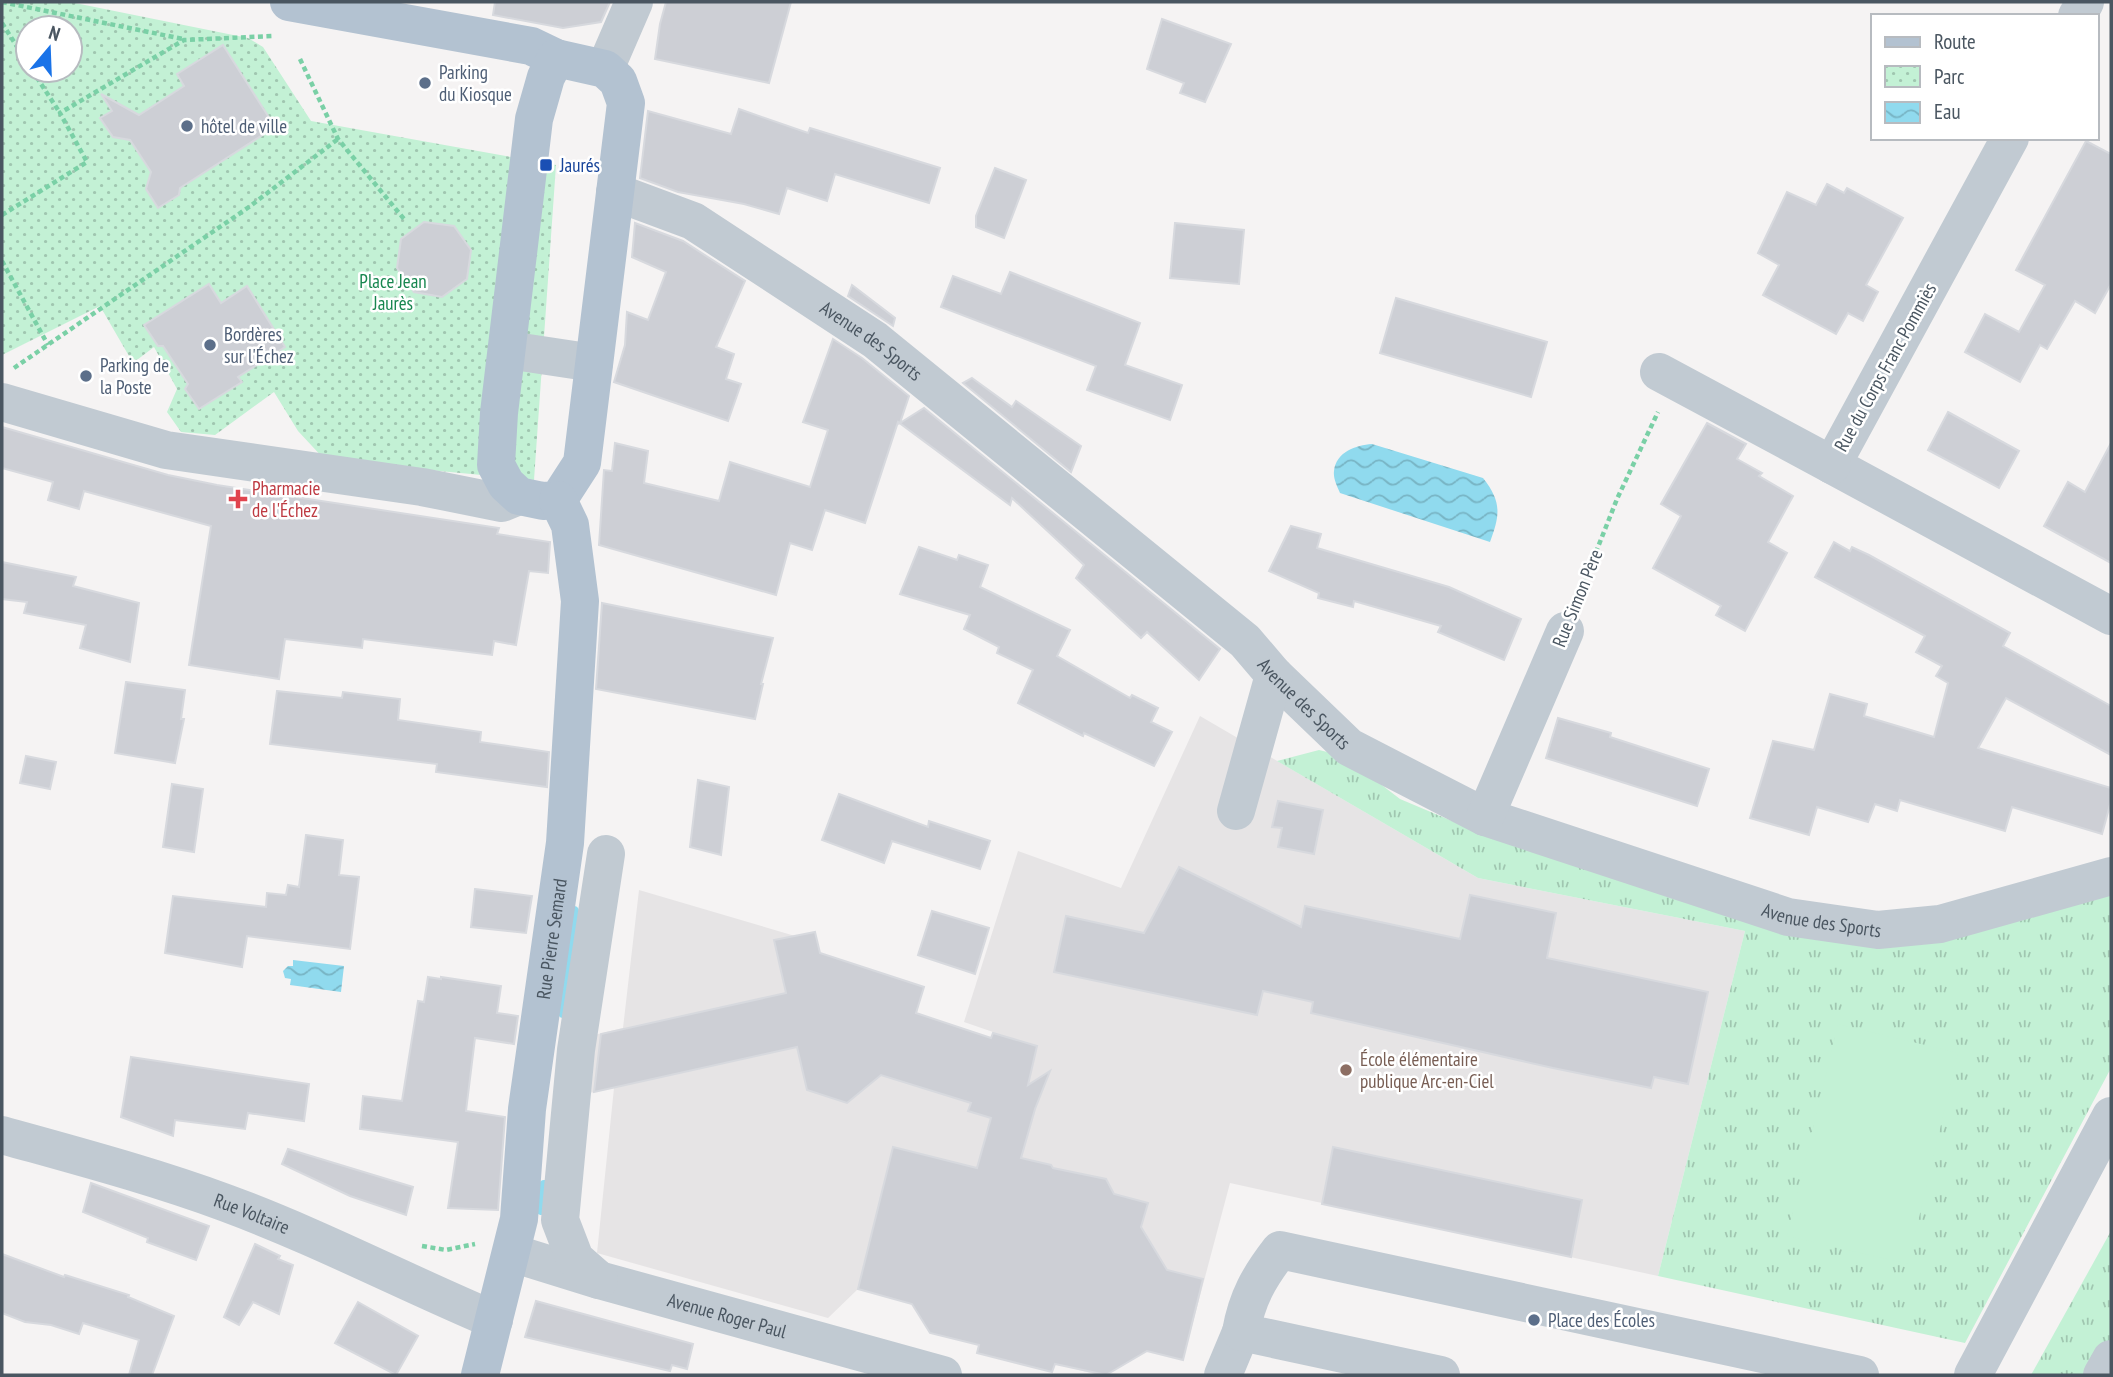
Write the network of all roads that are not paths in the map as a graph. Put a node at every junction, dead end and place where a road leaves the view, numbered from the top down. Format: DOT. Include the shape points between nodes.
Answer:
graph roads {
  1 [pos="634,2"];
  2 [pos="283,19"];
  3 [pos="556,58"];
  4 [pos="605,69"];
  5 [pos="2009,140"];
  6 [pos="615,192"];
  7 [pos="508,350"];
  8 [pos="594,363"];
  9 [pos="1666,376"];
  10 [pos="6,386"];
  11 [pos="1832,465"];
  12 [pos="519,496"];
  13 [pos="558,500"];
  14 [pos="2111,616"];
  15 [pos="1565,631"];
  16 [pos="1274,675"];
  17 [pos="1236,811"];
  18 [pos="1485,817"];
  19 [pos="606,853"];
  20 [pos="2111,876"];
  21 [pos="536,1045"];
  22 [pos="576,1050"];
  23 [pos="2111,1116"];
  24 [pos="2,1135"];
  25 [pos="560,1220"];
  26 [pos="516,1236"];
  27 [pos="599,1280"];
  28 [pos="494,1320"];
  29 [pos="1241,1332"];
  30 [pos="2111,1359"];
  31 [pos="484,1375"];
  32 [pos="943,1375"];
  33 [pos="1223,1375"];
  34 [pos="1441,1375"];
  35 [pos="1860,1375"];
  36 [pos="1973,1375"];
  37 [pos="2102,1375"];
  1 -- 4 [label="street"];
  2 -- 3 [label="main road" via="531,46"];
  3 -- 4 [label="main road"];
  3 -- 7 [label="main road" via="534,119"];
  4 -- 6 [label="main road" via="618,81 626,103"];
  5 -- 11 [label="street, Rue du Corps Franc Pommiès"];
  6 -- 8 [label="main road"];
  6 -- 16 [label="street, Avenue des Sports" via="693,221 875,340 1245,641"];
  7 -- 8 [label="street"];
  7 -- 12 [label="main road" via="496,465"];
  8 -- 13 [label="main road" via="582,463"];
  9 -- 11 [label="street"];
  10 -- 12 [label="street" via="166,450 502,503"];
  11 -- 14 [label="street, Rue du Corps Franc Pommiès"];
  12 -- 13 [label="main road"];
  13 -- 21 [label="main road, Rue Pierre Semard" via="570,525 580,601 565,842"];
  15 -- 18 [label="street, Rue Simon Père"];
  16 -- 17 [label="street"];
  16 -- 18 [label="street, Avenue des Sports" via="1349,747"];
  18 -- 20 [label="street, Avenue des Sports" via="1788,917 1878,930 1940,925"];
  19 -- 22 [label="street"];
  21 -- 22 [label="street"];
  21 -- 26 [label="main road, Rue Pierre Semard"];
  22 -- 25 [label="street"];
  23 -- 36 [label="street"];
  24 -- 28 [label="street, Rue Voltaire" via="226,1203"];
  25 -- 26 [label="street"];
  25 -- 27 [label="street" via="575,1259"];
  26 -- 27 [label="street, Avenue Roger Paul"];
  26 -- 28 [label="main road, Rue Pierre Semard"];
  27 -- 32 [label="street, Avenue Roger Paul"];
  28 -- 31 [label="main road, Rue Pierre Semard"];
  29 -- 33 [label="street"];
  29 -- 34 [label="street"];
  29 -- 35 [label="street" via="1259,1276 1280,1250"];
  30 -- 37 [label="street"];
}
